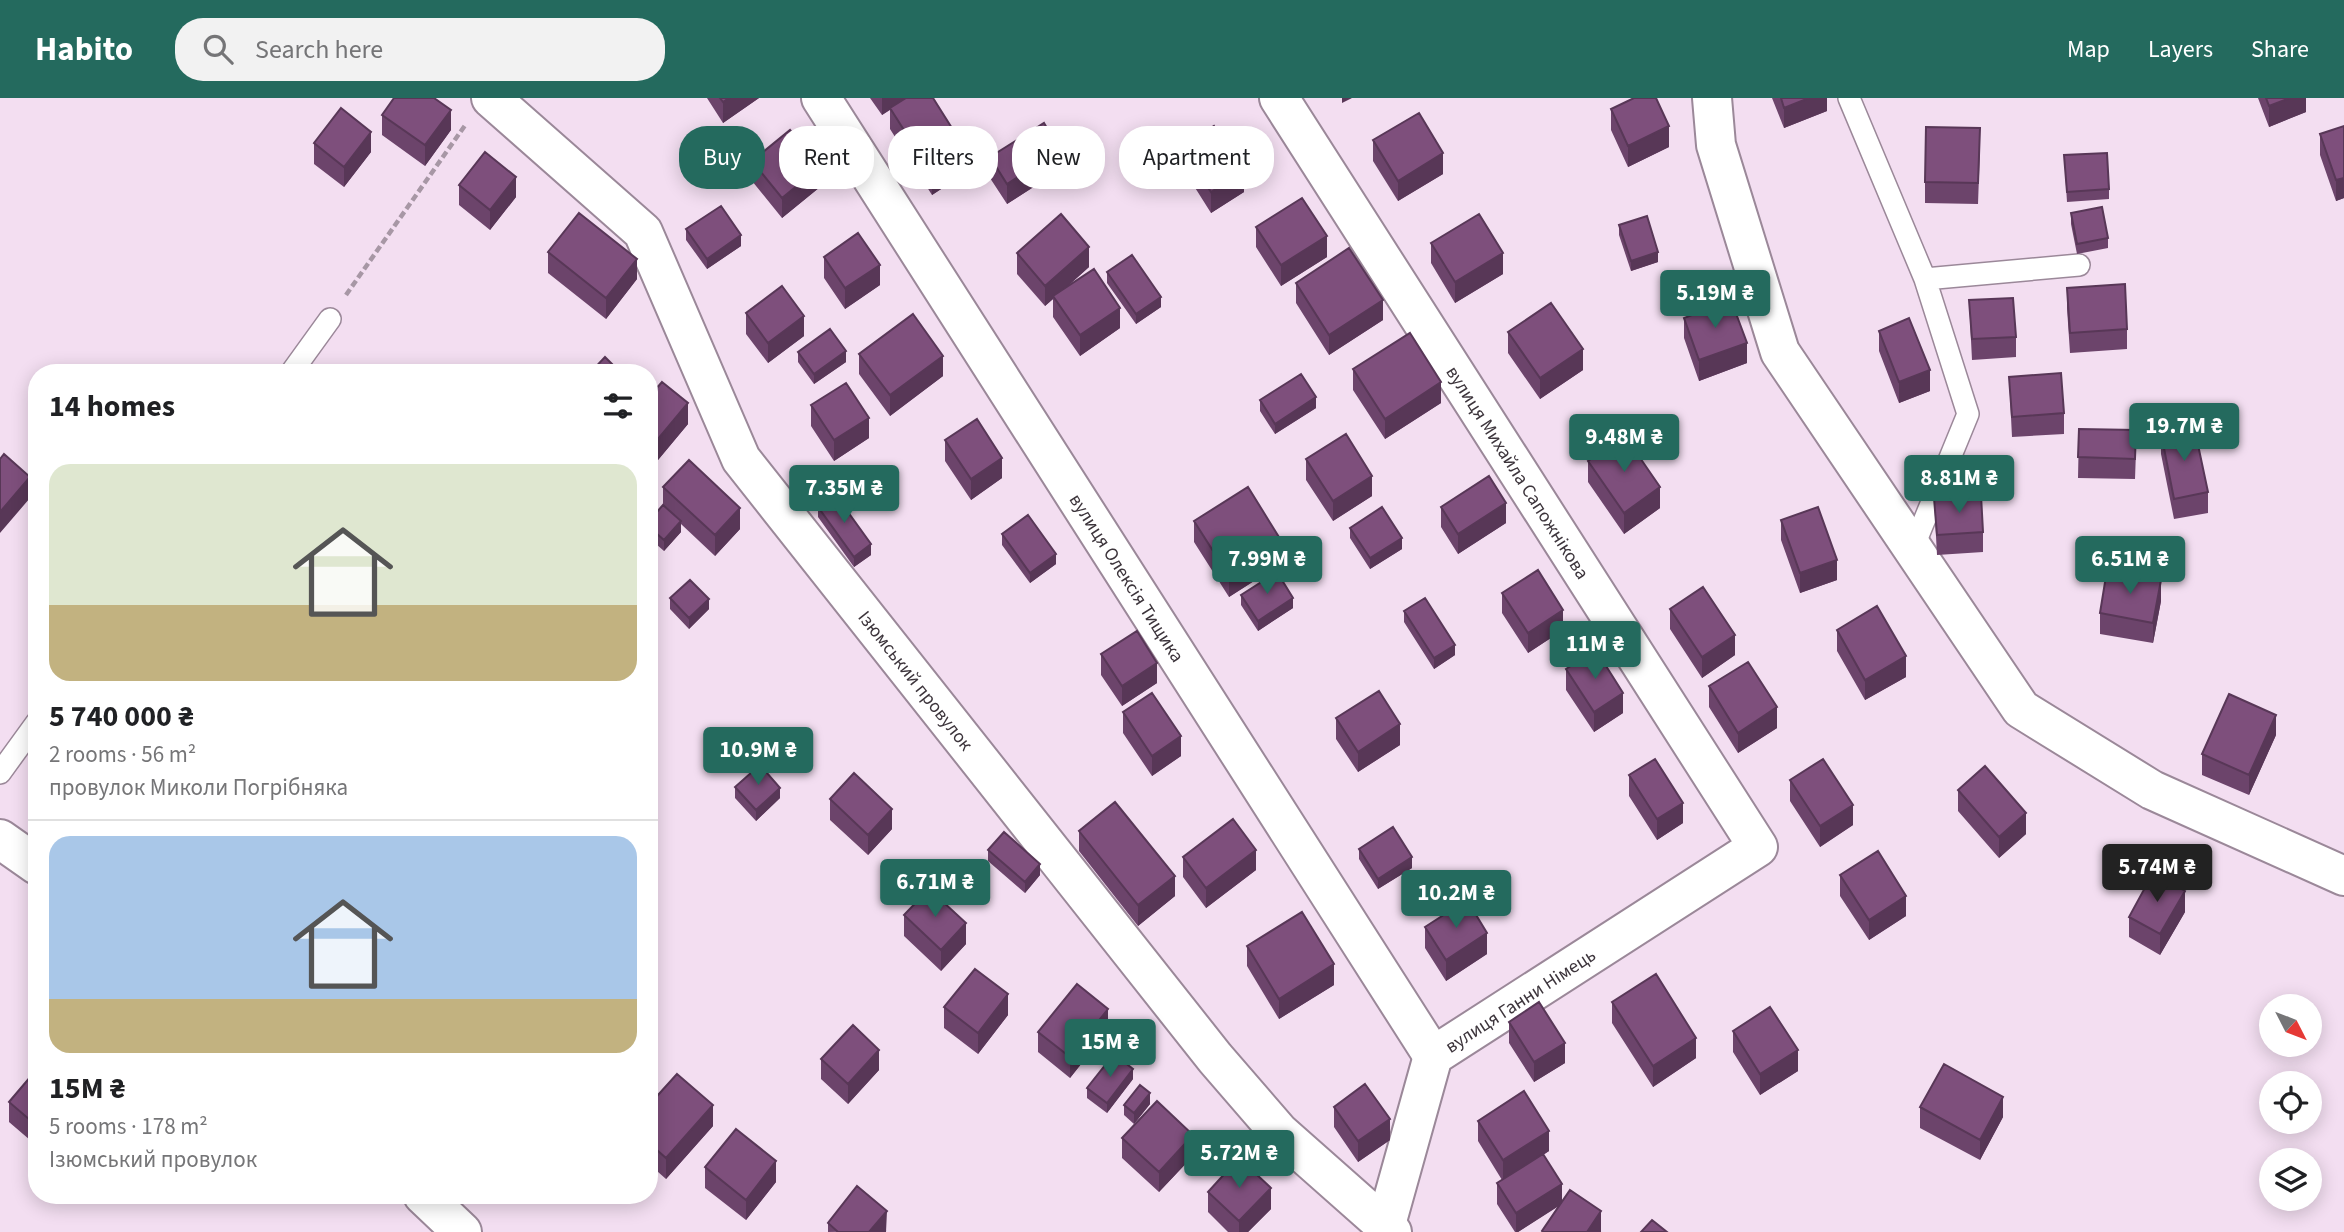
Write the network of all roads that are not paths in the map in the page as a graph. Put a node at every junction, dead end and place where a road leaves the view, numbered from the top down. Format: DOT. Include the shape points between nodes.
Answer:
graph roads {
  1 [pos="821,98"];
  2 [pos="1279,98"];
  3 [pos="1712,98"];
  4 [pos="1849,98"];
  5 [pos="489,105"];
  6 [pos="2079,265"];
  7 [pos="1925,279"];
  8 [pos="330,319"];
  9 [pos="298,364"];
  10 [pos="1913,548"];
  11 [pos="28,734"];
  12 [pos="0,773"];
  13 [pos="0,839"];
  14 [pos="1758,847"];
  15 [pos="28,859"];
  16 [pos="2344,876"];
  17 [pos="1433,1056"];
  18 [pos="432,1204"];
  19 [pos="1388,1230"];
  20 [pos="462,1232"];
  1 -- 17 [label="street, вулиця Олексія Тищика"];
  2 -- 14 [label="street, вулиця Михайла Сапожнікова"];
  3 -- 10 [label="street" via="1716,145 1780,352"];
  4 -- 7 [label="lane"];
  5 -- 19 [label="street, Ізюмський провулок" via="643,232 741,459 1215,1058 1279,1132"];
  6 -- 7 [label="lane"];
  7 -- 10 [label="lane" via="1968,414"];
  8 -- 9 [label="lane"];
  10 -- 16 [label="street" via="2021,709 2152,790"];
  11 -- 12 [label="lane"];
  13 -- 15 [label="street"];
  14 -- 17 [label="street, вулиця Ганни Німець"];
  17 -- 19 [label="street, вулиця Ганни Німець"];
  18 -- 20 [label="street"];
}
